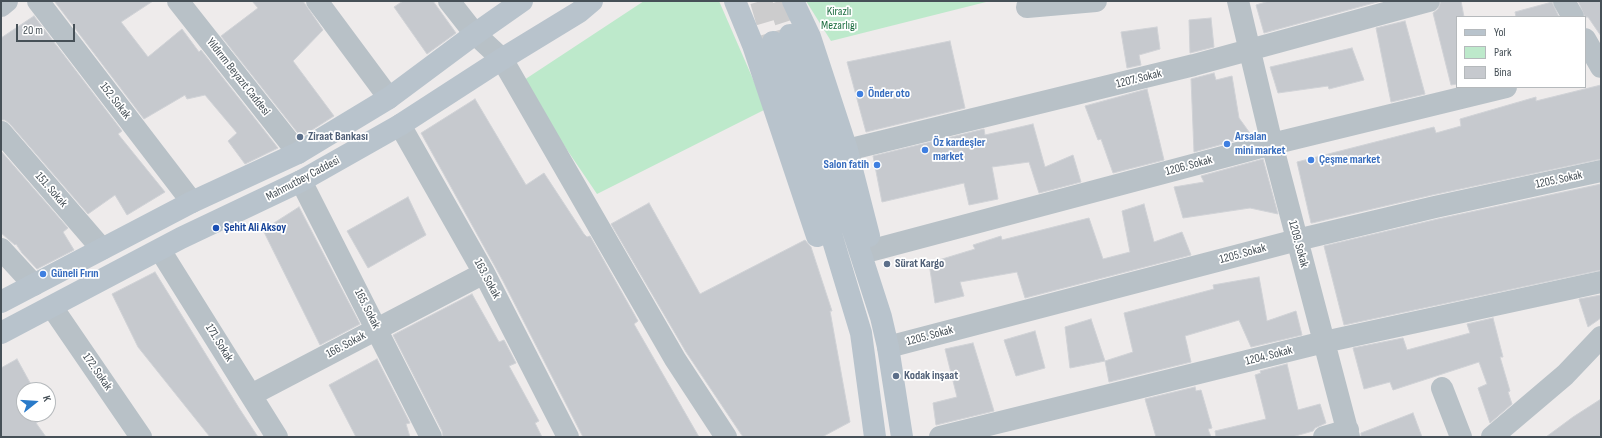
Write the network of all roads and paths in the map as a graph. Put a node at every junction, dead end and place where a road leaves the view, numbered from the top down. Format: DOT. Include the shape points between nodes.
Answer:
graph roads {
  1 [pos="8,1"];
  2 [pos="38,1"];
  3 [pos="178,1"];
  4 [pos="317,1"];
  5 [pos="450,1"];
  6 [pos="522,1"];
  7 [pos="601,1"];
  8 [pos="735,1"];
  9 [pos="793,1"];
  10 [pos="1096,1"];
  11 [pos="1238,1"];
  12 [pos="1429,1"];
  13 [pos="1564,1"];
  14 [pos="1,6"];
  15 [pos="585,7"];
  16 [pos="1027,7"];
  17 [pos="1572,16"];
  18 [pos="475,34"];
  19 [pos="1586,42"];
  20 [pos="1249,50"];
  21 [pos="502,59"];
  22 [pos="1595,66"];
  23 [pos="1502,88"];
  24 [pos="389,98"];
  25 [pos="400,125"];
  26 [pos="1,132"];
  27 [pos="1272,144"];
  28 [pos="847,150"];
  29 [pos="298,153"];
  30 [pos="1601,171"];
  31 [pos="301,182"];
  32 [pos="192,202"];
  33 [pos="1297,240"];
  34 [pos="1,249"];
  35 [pos="102,249"];
  36 [pos="160,250"];
  37 [pos="873,250"];
  38 [pos="484,273"];
  39 [pos="1601,282"];
  40 [pos="34,285"];
  41 [pos="1,302"];
  42 [pos="52,307"];
  43 [pos="881,317"];
  44 [pos="377,329"];
  45 [pos="1,333"];
  46 [pos="861,333"];
  47 [pos="1601,337"];
  48 [pos="1324,342"];
  49 [pos="888,347"];
  50 [pos="1442,388"];
  51 [pos="251,395"];
  52 [pos="1348,434"];
  53 [pos="142,437"];
  54 [pos="278,437"];
  55 [pos="431,437"];
  56 [pos="568,437"];
  57 [pos="726,437"];
  58 [pos="875,437"];
  59 [pos="902,437"];
  60 [pos="940,437"];
  61 [pos="1324,437"];
  62 [pos="1461,437"];
  63 [pos="1492,437"];
  1 -- 14 [label="street"];
  2 -- 32 [label="street, 152. Sokak"];
  3 -- 29 [label="street, Yıldırım Beyazıt Caddesi"];
  4 -- 24 [label="street"];
  5 -- 18 [label="street"];
  6 -- 18 [label="main road, Mahmutbey Caddesi"];
  7 -- 15 [label="main road, Mahmutbey Caddesi"];
  8 -- 46 [label="main road" via="753,45 831,280"];
  9 -- 28 [label="main road" via="810,37"];
  10 -- 16 [label="street"];
  11 -- 20 [label="street, 1209. Sokak"];
  12 -- 20 [label="street, 1207. Sokak"];
  13 -- 17 [label="street"];
  15 -- 21 [label="main road, Mahmutbey Caddesi"];
  18 -- 21 [label="street"];
  18 -- 24 [label="main road, Mahmutbey Caddesi"];
  19 -- 22 [label="street"];
  20 -- 27 [label="street, 1209. Sokak"];
  20 -- 28 [label="street, 1207. Sokak"];
  21 -- 25 [label="main road, Mahmutbey Caddesi"];
  21 -- 57 [label="street" via="675,358"];
  23 -- 27 [label="street, 1206. Sokak"];
  24 -- 29 [label="main road, Mahmutbey Caddesi"];
  25 -- 31 [label="main road, Mahmutbey Caddesi"];
  25 -- 38 [label="street, 163. Sokak"];
  26 -- 35 [label="street, 151. Sokak"];
  27 -- 33 [label="street, 1209. Sokak"];
  27 -- 37 [label="street, 1206. Sokak"];
  28 -- 37 [label="main road"];
  29 -- 32 [label="main road, Mahmutbey Caddesi"];
  30 -- 33 [label="street, 1205. Sokak"];
  31 -- 36 [label="main road, Mahmutbey Caddesi"];
  31 -- 44 [label="street, 165. Sokak"];
  32 -- 35 [label="main road, Mahmutbey Caddesi"];
  33 -- 48 [label="street, 1209. Sokak"];
  33 -- 49 [label="street, 1205. Sokak"];
  34 -- 40 [label="street"];
  35 -- 40 [label="main road, Mahmutbey Caddesi"];
  36 -- 42 [label="main road, Mahmutbey Caddesi"];
  36 -- 51 [label="street, 171. Sokak"];
  37 -- 43 [label="main road"];
  38 -- 44 [label="street, 166. Sokak"];
  38 -- 56 [label="street, 163. Sokak"];
  39 -- 48 [label="street, 1204. Sokak"];
  40 -- 41 [label="main road, Mahmutbey Caddesi"];
  42 -- 45 [label="main road, Mahmutbey Caddesi"];
  42 -- 53 [label="street, 172. Sokak"];
  43 -- 46 [label="main road" via="782,38"];
  43 -- 49 [label="main road"];
  44 -- 51 [label="street, 166. Sokak"];
  44 -- 55 [label="street, 165. Sokak"];
  46 -- 58 [label="main road"];
  47 -- 63 [label="street" via="1565,375"];
  48 -- 52 [label="street, 1209. Sokak"];
  48 -- 60 [label="street, 1204. Sokak"];
  49 -- 59 [label="main road"];
  50 -- 62 [label="street"];
  51 -- 54 [label="street, 171. Sokak"];
  52 -- 61 [label="street"];
}
